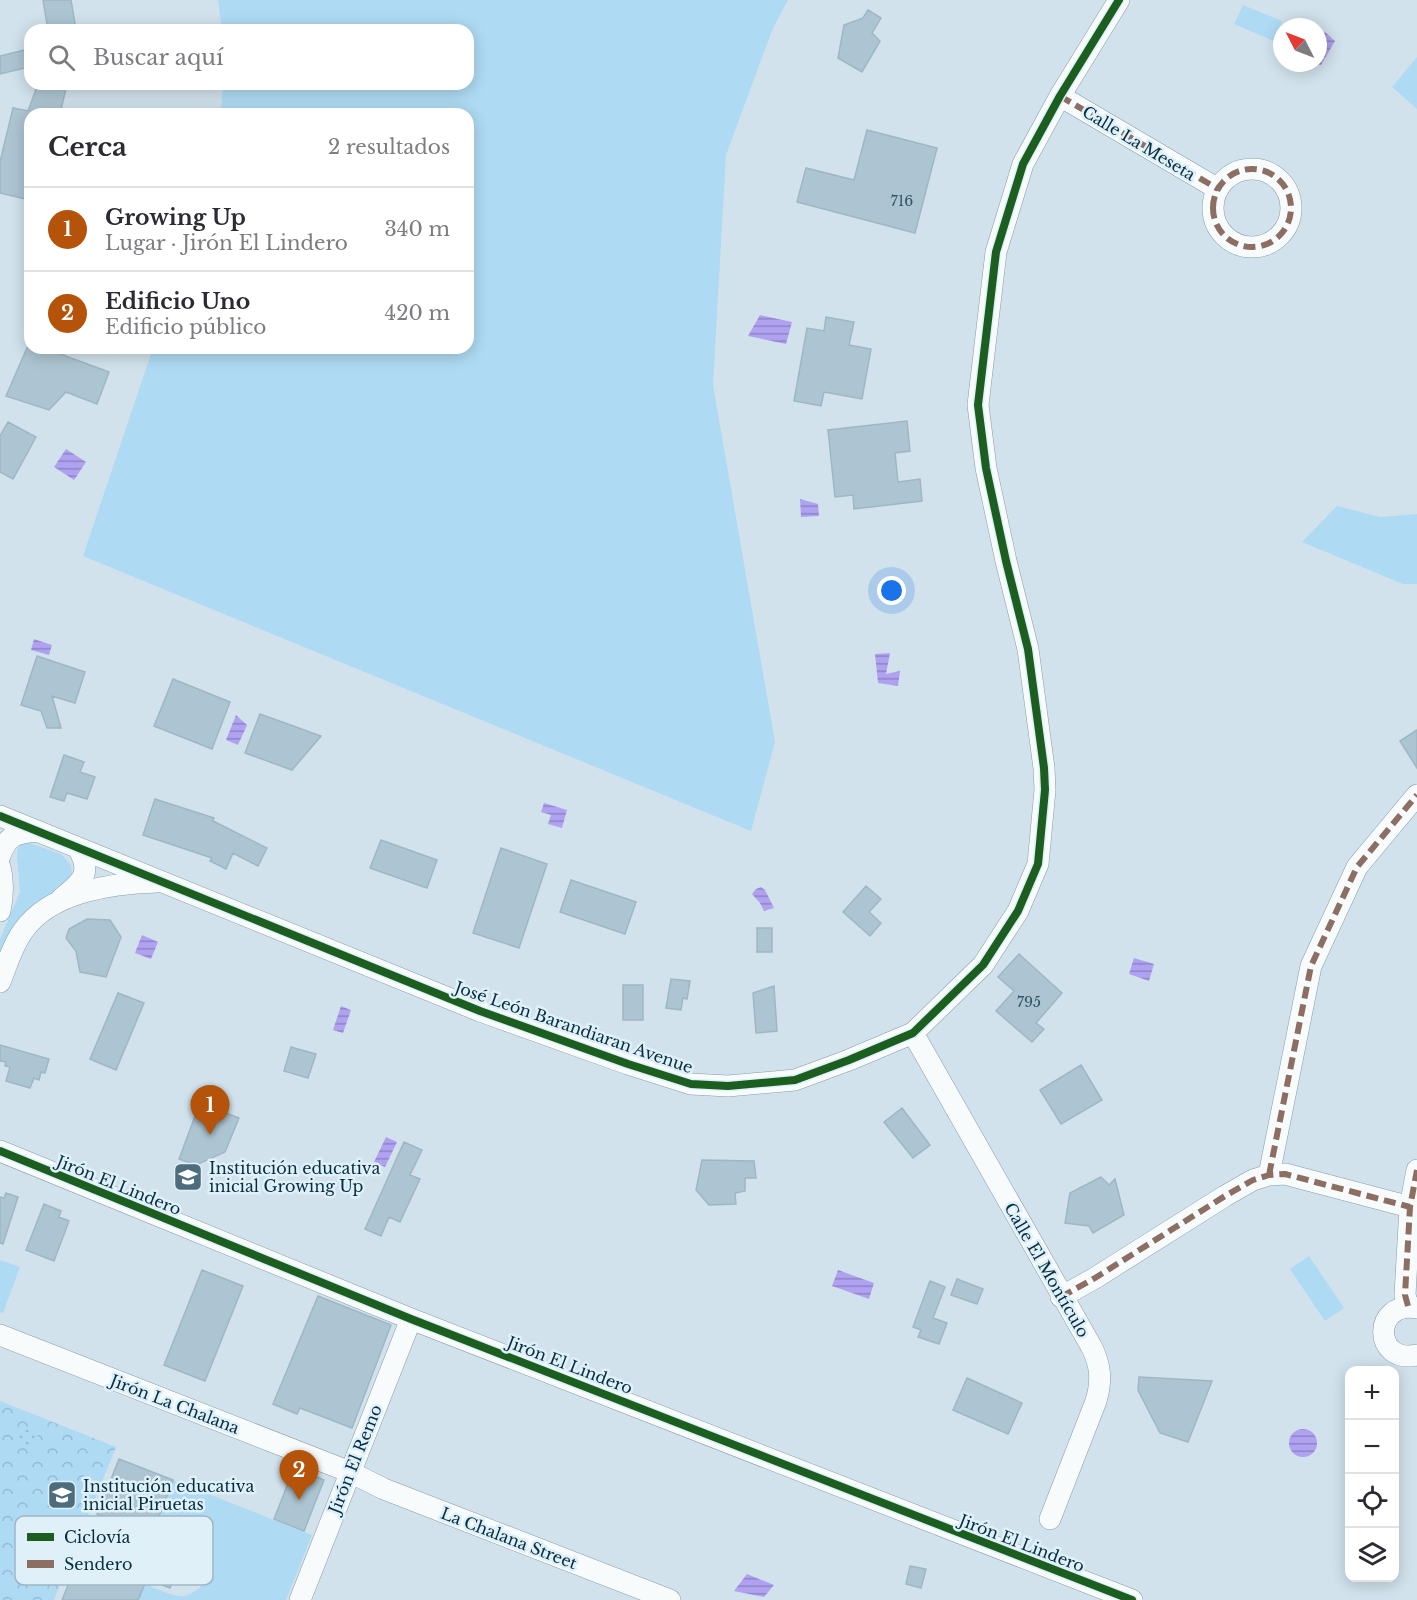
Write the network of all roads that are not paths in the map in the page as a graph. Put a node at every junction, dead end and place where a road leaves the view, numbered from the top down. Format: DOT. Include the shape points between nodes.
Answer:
graph roads {
  1 [pos="1119,0"];
  2 [pos="1060,96"];
  3 [pos="1218,189"];
  4 [pos="1417,795"];
  5 [pos="0,816"];
  6 [pos="37,831"];
  7 [pos="78,848"];
  8 [pos="0,856"];
  9 [pos="0,867"];
  10 [pos="164,882"];
  11 [pos="60,901"];
  12 [pos="0,911"];
  13 [pos="1,977"];
  14 [pos="913,1033"];
  15 [pos="0,1151"];
  16 [pos="1417,1170"];
  17 [pos="1269,1175"];
  18 [pos="1410,1207"];
  19 [pos="1061,1297"];
  20 [pos="1412,1307"];
  21 [pos="411,1318"];
  22 [pos="0,1335"];
  23 [pos="1417,1356"];
  24 [pos="350,1472"];
  25 [pos="1050,1519"];
  26 [pos="300,1600"];
  27 [pos="670,1600"];
  28 [pos="1132,1600"];
  1 -- 2 [label="street, José León Barandiaran Avenue"];
  2 -- 3 [label="street, Calle La Meseta"];
  2 -- 14 [label="street, José León Barandiaran Avenue" via="1023,164 996,252 978,405 986,468 1028,649 1042,756 1045,790 1038,864 1018,911 983,965"];
  4 -- 17 [label="street" via="1357,867 1311,966"];
  5 -- 6 [label="street, José León Barandiaran Avenue"];
  6 -- 7 [label="street, José León Barandiaran Avenue"];
  6 -- 8 [label="street" via="15,835 7,841"];
  7 -- 10 [label="street, José León Barandiaran Avenue"];
  7 -- 11 [label="street" via="86,867 84,876"];
  9 -- 12 [label="street"];
  10 -- 11 [label="street" via="110,886"];
  10 -- 14 [label="street, José León Barandiaran Avenue" via="480,1011 691,1084 728,1086 795,1080"];
  11 -- 13 [label="street" via="24,929"];
  14 -- 19 [label="street, Calle El Montículo"];
  15 -- 21 [label="street, Jirón El Lindero"];
  16 -- 18 [label="street"];
  17 -- 18 [label="street" via="1285,1174"];
  17 -- 19 [label="street" via="1225,1196"];
  18 -- 20 [label="street" via="1405,1295"];
  19 -- 25 [label="street, Calle El Montículo" via="1096,1355 1100,1384"];
  20 -- 23 [label="street" via="1390,1314 1383,1332 1385,1342 1399,1356"];
  21 -- 24 [label="street, Jirón El Remo"];
  21 -- 28 [label="street, Jirón El Lindero"];
  22 -- 24 [label="street, Jirón La Chalana"];
  24 -- 26 [label="street, Jirón El Remo"];
  24 -- 27 [label="street, La Chalana Street" via="384,1490"];
}
